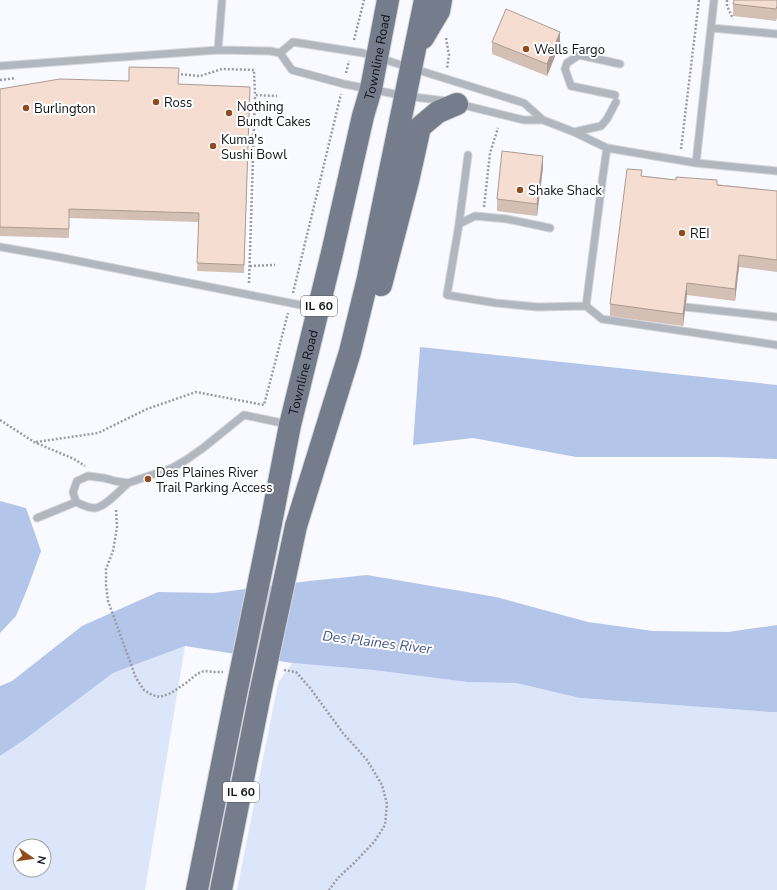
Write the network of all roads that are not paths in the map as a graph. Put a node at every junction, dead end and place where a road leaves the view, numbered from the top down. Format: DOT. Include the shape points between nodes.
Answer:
graph roads {
  1 [pos="222,0"];
  2 [pos="388,0"];
  3 [pos="425,0"];
  4 [pos="441,0"];
  5 [pos="714,0"];
  6 [pos="711,28"];
  7 [pos="777,34"];
  8 [pos="218,50"];
  9 [pos="280,53"];
  10 [pos="377,58"];
  11 [pos="413,59"];
  12 [pos="620,64"];
  13 [pos="0,66"];
  14 [pos="371,89"];
  15 [pos="406,96"];
  16 [pos="458,104"];
  17 [pos="543,120"];
  18 [pos="574,132"];
  19 [pos="607,148"];
  20 [pos="468,155"];
  21 [pos="696,163"];
  22 [pos="777,170"];
  23 [pos="459,224"];
  24 [pos="550,228"];
  25 [pos="0,247"];
  26 [pos="586,306"];
  27 [pos="685,307"];
  28 [pos="319,309"];
  29 [pos="777,317"];
  30 [pos="777,345"];
  31 [pos="350,352"];
  32 [pos="290,425"];
  33 [pos="128,483"];
  34 [pos="76,502"];
  35 [pos="37,518"];
  36 [pos="197,890"];
  37 [pos="221,890"];
  1 -- 8 [label="lane"];
  2 -- 10 [label="main road, Townline Road / IL 60"];
  3 -- 11 [label="main road, IL 60"];
  4 -- 11 [label="main road" via="439,11"];
  5 -- 6 [label="lane"];
  6 -- 7 [label="lane"];
  6 -- 21 [label="lane"];
  8 -- 9 [label="lane"];
  8 -- 13 [label="lane"];
  9 -- 10 [label="lane" via="293,42 363,53"];
  9 -- 14 [label="lane" via="292,70"];
  10 -- 11 [label="lane"];
  10 -- 14 [label="main road, Townline Road / IL 60"];
  11 -- 15 [label="main road, IL 60"];
  11 -- 17 [label="lane" via="524,103"];
  12 -- 18 [label="lane" via="579,55 567,63 565,69 570,86 615,98 607,119 601,126"];
  14 -- 15 [label="lane"];
  14 -- 28 [label="main road, Townline Road / IL 60"];
  15 -- 16 [label="lane"];
  15 -- 31 [label="main road, IL 60"];
  16 -- 17 [label="lane" via="524,120"];
  16 -- 31 [label="main road" via="438,112 420,127 371,324"];
  17 -- 18 [label="lane"];
  18 -- 19 [label="lane"];
  19 -- 21 [label="lane"];
  19 -- 26 [label="lane"];
  20 -- 23 [label="lane"];
  21 -- 22 [label="lane"];
  23 -- 24 [label="lane" via="475,216 507,219"];
  23 -- 26 [label="lane" via="447,295 538,307"];
  25 -- 28 [label="lane"];
  26 -- 30 [label="lane" via="602,319"];
  27 -- 29 [label="lane"];
  28 -- 32 [label="main road, Townline Road / IL 60"];
  31 -- 37 [label="main road, IL 60, bridge" via="296,526"];
  32 -- 33 [label="lane" via="244,415 186,460 172,468"];
  32 -- 36 [label="main road, Townline Road / IL 60, bridge"];
  33 -- 34 [label="lane" via="112,499 96,508"];
  33 -- 34 [label="lane" via="88,476 77,481 73,492"];
  34 -- 35 [label="lane"];
}
